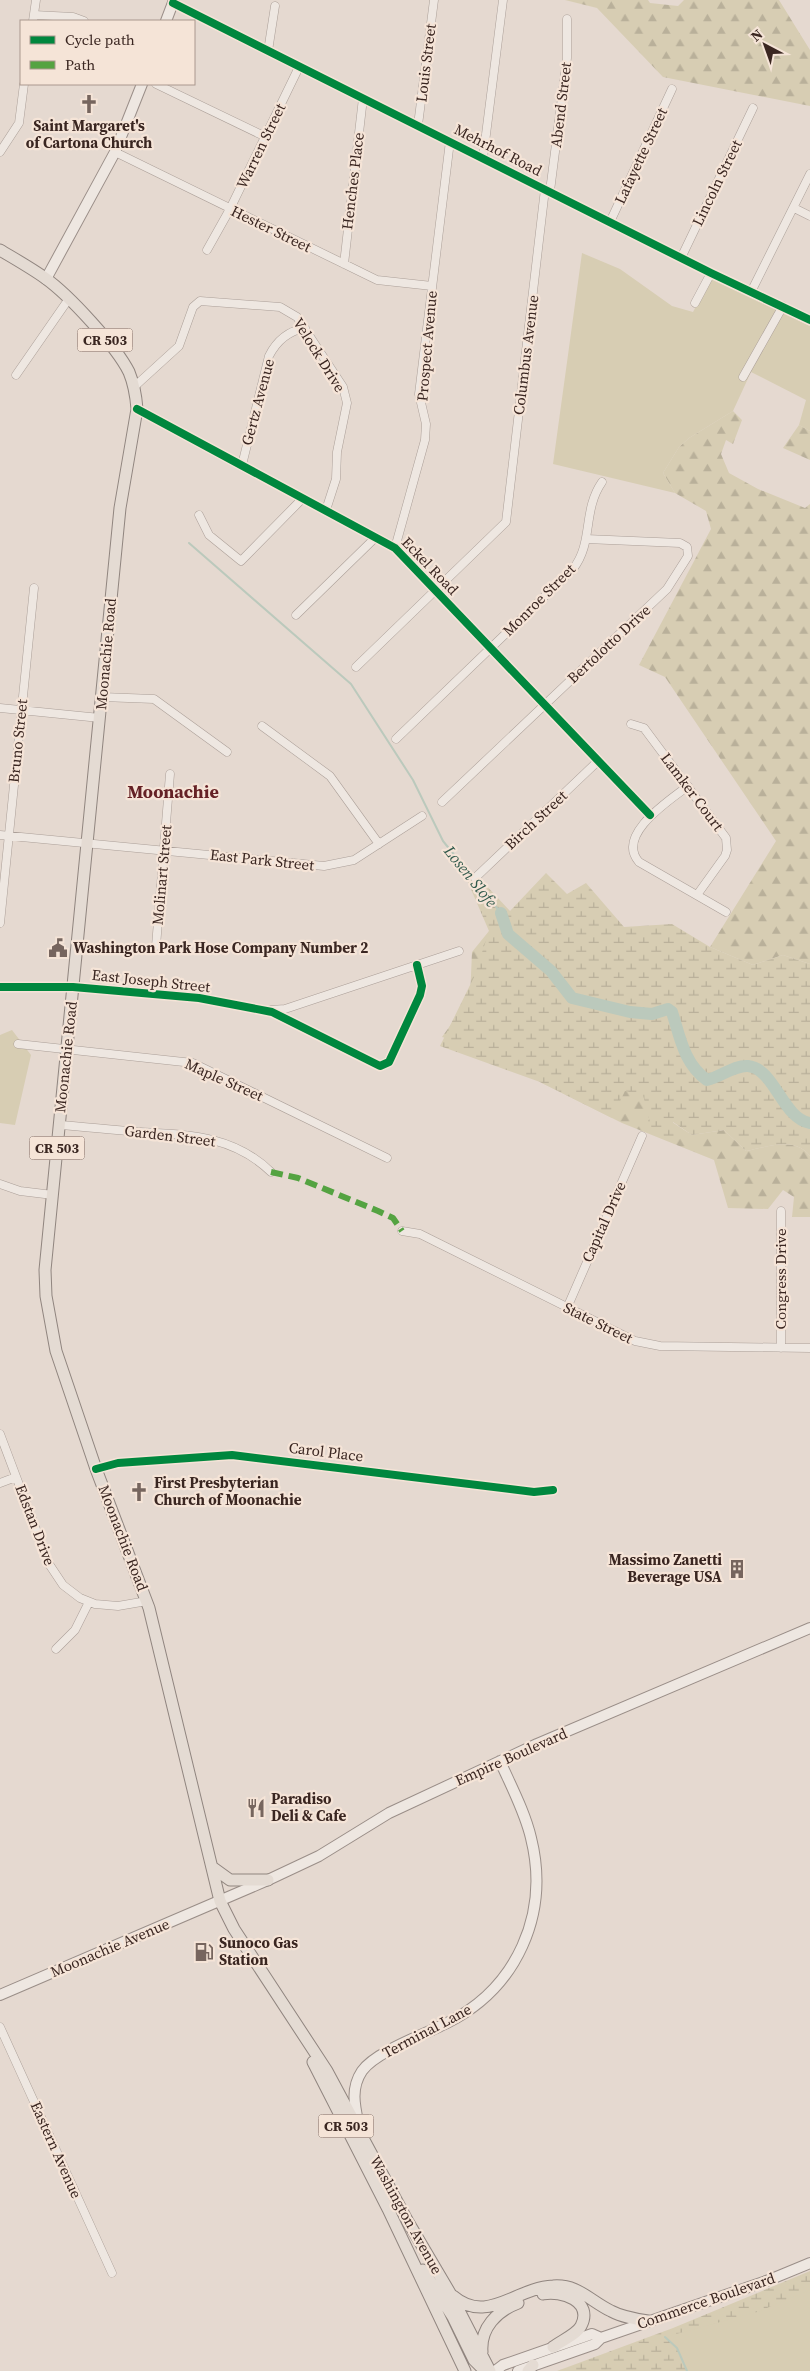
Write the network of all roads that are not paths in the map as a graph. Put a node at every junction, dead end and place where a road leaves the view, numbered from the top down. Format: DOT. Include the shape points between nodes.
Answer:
graph roads {
  1 [pos="36,0"];
  2 [pos="434,0"];
  3 [pos="503,0"];
  4 [pos="174,2"];
  5 [pos="275,6"];
  6 [pos="34,18"];
  7 [pos="568,18"];
  8 [pos="81,20"];
  9 [pos="166,20"];
  10 [pos="268,51"];
  11 [pos="298,67"];
  12 [pos="24,85"];
  13 [pos="142,85"];
  14 [pos="158,85"];
  15 [pos="672,89"];
  16 [pos="363,98"];
  17 [pos="753,108"];
  18 [pos="418,125"];
  19 [pos="266,137"];
  20 [pos="450,141"];
  21 [pos="0,152"];
  22 [pos="115,152"];
  23 [pos="483,158"];
  24 [pos="810,174"];
  25 [pos="548,190"];
  26 [pos="794,208"];
  27 [pos="230,209"];
  28 [pos="810,216"];
  29 [pos="610,222"];
  30 [pos="0,250"];
  31 [pos="207,250"];
  32 [pos="681,258"];
  33 [pos="344,264"];
  34 [pos="711,273"];
  35 [pos="46,278"];
  36 [pos="432,286"];
  37 [pos="752,290"];
  38 [pos="68,300"];
  39 [pos="695,303"];
  40 [pos="783,306"];
  41 [pos="810,320"];
  42 [pos="305,328"];
  43 [pos="16,375"];
  44 [pos="743,377"];
  45 [pos="134,387"];
  46 [pos="137,409"];
  47 [pos="242,465"];
  48 [pos="602,482"];
  49 [pos="303,498"];
  50 [pos="326,510"];
  51 [pos="199,515"];
  52 [pos="376,536"];
  53 [pos="586,539"];
  54 [pos="395,548"];
  55 [pos="34,588"];
  56 [pos="435,590"];
  57 [pos="296,615"];
  58 [pos="490,649"];
  59 [pos="356,667"];
  60 [pos="102,697"];
  61 [pos="544,705"];
  62 [pos="0,708"];
  63 [pos="21,710"];
  64 [pos="100,718"];
  65 [pos="632,724"];
  66 [pos="262,726"];
  67 [pos="396,739"];
  68 [pos="228,752"];
  69 [pos="597,762"];
  70 [pos="170,774"];
  71 [pos="688,786"];
  72 [pos="442,802"];
  73 [pos="650,815"];
  74 [pos="422,816"];
  75 [pos="0,835"];
  76 [pos="9,836"];
  77 [pos="88,844"];
  78 [pos="379,844"];
  79 [pos="164,850"];
  80 [pos="475,878"];
  81 [pos="697,895"];
  82 [pos="726,912"];
  83 [pos="0,923"];
  84 [pos="156,946"];
  85 [pos="459,951"];
  86 [pos="417,965"];
  87 [pos="0,987"];
  88 [pos="73,987"];
  89 [pos="264,1010"];
  90 [pos="18,1044"];
  91 [pos="68,1049"];
  92 [pos="60,1125"];
  93 [pos="642,1136"];
  94 [pos="387,1158"];
  95 [pos="271,1172"];
  96 [pos="0,1184"];
  97 [pos="53,1195"];
  98 [pos="781,1211"];
  99 [pos="402,1231"];
  100 [pos="566,1308"];
  101 [pos="781,1348"];
  102 [pos="810,1348"];
  103 [pos="0,1434"];
  104 [pos="96,1468"];
  105 [pos="16,1476"];
  106 [pos="0,1483"];
  107 [pos="553,1490"];
  108 [pos="147,1601"];
  109 [pos="89,1602"];
  110 [pos="810,1628"];
  111 [pos="56,1649"];
  112 [pos="500,1761"];
  113 [pos="211,1866"];
  114 [pos="268,1880"];
  115 [pos="220,1901"];
  116 [pos="0,1995"];
  117 [pos="287,2009"];
  118 [pos="0,2027"];
  119 [pos="362,2137"];
  120 [pos="404,2244"];
  121 [pos="810,2263"];
  122 [pos="112,2273"];
  123 [pos="450,2293"];
  124 [pos="648,2322"];
  125 [pos="602,2338"];
  126 [pos="553,2347"];
  127 [pos="482,2354"];
  128 [pos="530,2368"];
  129 [pos="465,2371"];
  130 [pos="485,2371"];
  131 [pos="490,2371"];
  132 [pos="495,2371"];
  133 [pos="518,2371"];
  1 -- 6 [label="street"];
  2 -- 18 [label="street, Louis Street"];
  3 -- 23 [label="street"];
  4 -- 9 [label="main road"];
  4 -- 10 [label="street, Mehrhof Road"];
  5 -- 10 [label="street"];
  6 -- 8 [label="street" via="73,17"];
  7 -- 25 [label="street, Abend Street" via="567,58"];
  10 -- 11 [label="street, Mehrhof Road"];
  11 -- 16 [label="street, Mehrhof Road"];
  11 -- 19 [label="street, Warren Street"];
  12 -- 21 [label="street" via="19,123"];
  13 -- 22 [label="main road"];
  14 -- 19 [label="street"];
  15 -- 29 [label="street, Lafayette Street"];
  16 -- 18 [label="street, Mehrhof Road"];
  16 -- 33 [label="street, Henches Place"];
  17 -- 32 [label="street, Lincoln Street"];
  18 -- 20 [label="street, Mehrhof Road"];
  19 -- 27 [label="street, Warren Street"];
  20 -- 23 [label="street, Mehrhof Road"];
  20 -- 36 [label="street, Prospect Avenue"];
  22 -- 27 [label="street, Hester Street"];
  22 -- 35 [label="main road"];
  23 -- 25 [label="street, Mehrhof Road"];
  24 -- 26 [label="street"];
  25 -- 29 [label="street, Mehrhof Road"];
  25 -- 56 [label="street, Columbus Avenue" via="506,522"];
  26 -- 28 [label="street"];
  26 -- 37 [label="street"];
  27 -- 31 [label="street, Warren Street"];
  27 -- 33 [label="street, Hester Street"];
  29 -- 32 [label="street, Mehrhof Road"];
  30 -- 35 [label="main road, CR 503"];
  32 -- 34 [label="street, Mehrhof Road"];
  33 -- 36 [label="street, Hester Street" via="377,280"];
  34 -- 37 [label="street, Mehrhof Road"];
  34 -- 39 [label="street"];
  35 -- 38 [label="main road, CR 503"];
  36 -- 54 [label="street, Prospect Avenue" via="419,394 426,424 425,440"];
  37 -- 40 [label="street, Mehrhof Road"];
  38 -- 43 [label="street"];
  38 -- 45 [label="main road, CR 503" via="117,354"];
  40 -- 41 [label="street, Mehrhof Road"];
  40 -- 44 [label="street"];
  42 -- 45 [label="street, Velock Drive" via="284,308 200,302 193,307 184,336 173,353"];
  42 -- 47 [label="street, Gertz Avenue" via="285,335 270,356"];
  42 -- 50 [label="street, Velock Drive" via="342,387 347,404 337,452 336,479"];
  45 -- 46 [label="main road, CR 503"];
  46 -- 47 [label="street, Eckel Road"];
  46 -- 60 [label="main road, Moonachie Road / CR 503" via="120,508"];
  47 -- 49 [label="street, Eckel Road"];
  48 -- 53 [label="street, Monroe Street" via="592,500"];
  49 -- 50 [label="street, Eckel Road"];
  49 -- 51 [label="street" via="241,561 209,535"];
  50 -- 52 [label="street, Eckel Road"];
  52 -- 54 [label="street, Eckel Road"];
  52 -- 57 [label="street"];
  53 -- 58 [label="street, Monroe Street" via="573,569"];
  53 -- 61 [label="street, Bertolotto Drive" via="680,543 688,552 670,585"];
  54 -- 56 [label="street, Eckel Road"];
  55 -- 63 [label="street, Bruno Street"];
  56 -- 58 [label="street, Eckel Road"];
  56 -- 59 [label="street"];
  58 -- 61 [label="street, Eckel Road"];
  58 -- 67 [label="street, Monroe Street"];
  60 -- 64 [label="main road, Moonachie Road / CR 503"];
  60 -- 68 [label="street" via="154,699"];
  61 -- 69 [label="street, Eckel Road"];
  61 -- 72 [label="street, Bertolotto Drive"];
  62 -- 63 [label="street"];
  63 -- 64 [label="street"];
  63 -- 76 [label="street, Bruno Street"];
  64 -- 77 [label="main road, Moonachie Road / CR 503"];
  65 -- 71 [label="street, Lamker Court" via="644,728"];
  66 -- 78 [label="street" via="330,776"];
  69 -- 73 [label="street, Eckel Road"];
  69 -- 80 [label="street, Birch Street"];
  70 -- 79 [label="street, Molinart Street"];
  71 -- 73 [label="street"];
  71 -- 81 [label="street, Lamker Court" via="728,844 725,856"];
  73 -- 81 [label="street" via="633,841 635,858"];
  74 -- 78 [label="street, East Park Street"];
  75 -- 76 [label="street, East Park Street"];
  76 -- 77 [label="street, East Park Street"];
  76 -- 83 [label="street, Bruno Street"];
  77 -- 79 [label="street, East Park Street"];
  77 -- 88 [label="main road, Moonachie Road / CR 503"];
  78 -- 79 [label="street, East Park Street" via="354,860 324,866"];
  79 -- 84 [label="street, Molinart Street"];
  81 -- 82 [label="street"];
  85 -- 86 [label="street, East Joseph Street"];
  86 -- 89 [label="street, East Joseph Street" via="285,1009"];
  86 -- 89 [label="street, East Joseph Street" via="422,986 420,995 389,1062 384,1066 321,1038 281,1015"];
  87 -- 88 [label="street, East Joseph Street"];
  88 -- 89 [label="street, East Joseph Street" via="199,998"];
  88 -- 91 [label="main road, Moonachie Road / CR 503"];
  90 -- 91 [label="street, Maple Street"];
  91 -- 92 [label="main road, Moonachie Road / CR 503"];
  91 -- 94 [label="street, Maple Street" via="193,1064"];
  92 -- 95 [label="street, Garden Street" via="173,1133 215,1140 257,1158"];
  92 -- 97 [label="main road, Moonachie Road / CR 503"];
  93 -- 100 [label="street, Capital Drive"];
  96 -- 97 [label="street" via="20,1191"];
  97 -- 104 [label="main road, Moonachie Road / CR 503" via="45,1270 46,1296 56,1351"];
  98 -- 101 [label="street, Congress Drive"];
  99 -- 100 [label="street, State Street" via="420,1234"];
  100 -- 101 [label="street, State Street" via="648,1345"];
  101 -- 102 [label="street, State Street"];
  103 -- 105 [label="street, Edstan Drive"];
  104 -- 107 [label="street, Carol Place" via="118,1462 232,1455 534,1492"];
  104 -- 108 [label="main road, Moonachie Road / CR 503"];
  105 -- 106 [label="street"];
  105 -- 109 [label="street, Edstan Drive" via="51,1568 63,1585"];
  108 -- 109 [label="street, Edstan Drive" via="118,1606"];
  108 -- 113 [label="main road, Moonachie Road / CR 503"];
  109 -- 111 [label="street" via="75,1630"];
  110 -- 112 [label="main road, Empire Boulevard"];
  112 -- 114 [label="main road, Empire Boulevard" via="389,1813 319,1856"];
  112 -- 119 [label="main road, Terminal Lane" via="527,1823 534,1850 537,1890 527,1937 511,1968 477,2005 376,2058 363,2070 354,2094"];
  113 -- 114 [label="main road" via="230,1880"];
  113 -- 115 [label="main road, Moonachie Road / CR 503"];
  114 -- 115 [label="main road, Empire Boulevard"];
  115 -- 116 [label="main road, Moonachie Avenue"];
  115 -- 117 [label="main road, Washington Avenue / CR 503" via="234,1929"];
  117 -- 119 [label="main road, Washington Avenue / CR 503" via="327,2071"];
  117 -- 120 [label="main road, Washington Avenue / CR 503"];
  118 -- 122 [label="street, Eastern Avenue"];
  119 -- 123 [label="main road, Washington Avenue / CR 503"];
  120 -- 129 [label="main road, Washington Avenue / CR 503"];
  120 -- 130 [label="main road" via="453,2317 474,2360"];
  121 -- 124 [label="main road, Commerce Boulevard"];
  123 -- 124 [label="main road" via="465,2305 478,2308 541,2288 560,2286 580,2291 620,2315"];
  123 -- 127 [label="main road, Washington Avenue / CR 503"];
  124 -- 125 [label="main road, Commerce Boulevard"];
  125 -- 126 [label="main road, Commerce Boulevard" via="592,2334"];
  125 -- 128 [label="main road, Commerce Boulevard" via="595,2344"];
  126 -- 127 [label="main road" via="581,2327 584,2317 577,2300 564,2294 546,2293 500,2312 481,2341"];
  126 -- 132 [label="main road, Commerce Boulevard" via="502,2365"];
  127 -- 131 [label="main road, Washington Avenue / CR 503"];
  128 -- 133 [label="main road, Commerce Boulevard"];
}
